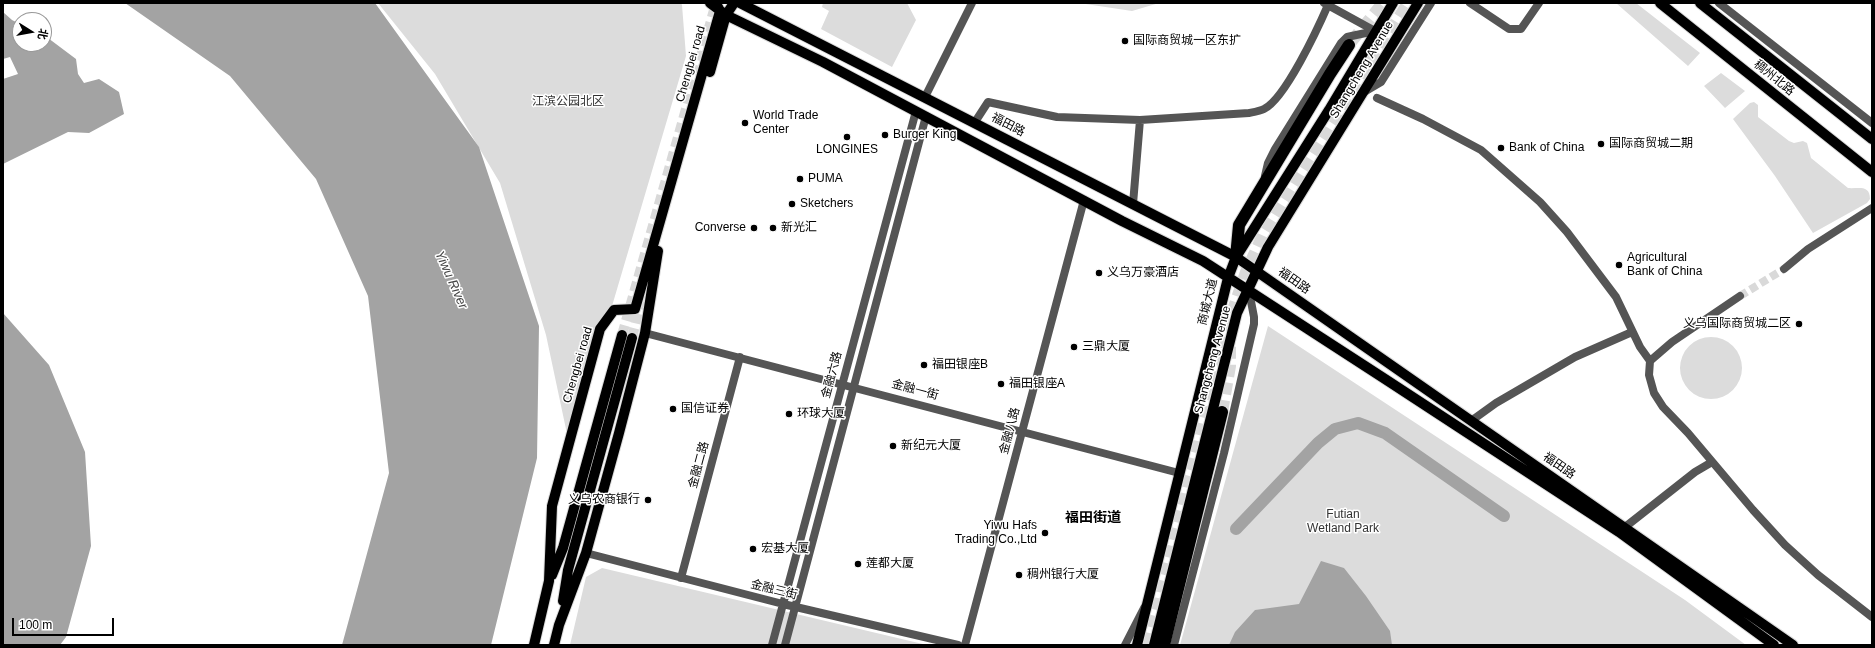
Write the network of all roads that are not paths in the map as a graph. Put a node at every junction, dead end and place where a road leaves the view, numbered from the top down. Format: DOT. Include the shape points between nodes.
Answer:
graph roads {
  1 [pos="710,3"];
  2 [pos="734,3"];
  3 [pos="740,3"];
  4 [pos="972,3"];
  5 [pos="1393,3"];
  6 [pos="1418,3"];
  7 [pos="1431,3"];
  8 [pos="1470,3"];
  9 [pos="1539,3"];
  10 [pos="1660,3"];
  11 [pos="1700,3"];
  12 [pos="1719,3"];
  13 [pos="1326,4"];
  14 [pos="721,10"];
  15 [pos="1375,31"];
  16 [pos="1349,45"];
  17 [pos="1364,93"];
  18 [pos="925,97"];
  19 [pos="1378,98"];
  20 [pos="916,111"];
  21 [pos="926,116"];
  22 [pos="1140,120"];
  23 [pos="975,122"];
  24 [pos="1872,123"];
  25 [pos="1872,139"];
  26 [pos="1872,172"];
  27 [pos="1262,188"];
  28 [pos="1084,200"];
  29 [pos="1133,204"];
  30 [pos="1872,208"];
  31 [pos="1236,257"];
  32 [pos="1784,269"];
  33 [pos="1258,271"];
  34 [pos="1228,278"];
  35 [pos="1248,291"];
  36 [pos="1740,296"];
  37 [pos="1632,332"];
  38 [pos="645,333"];
  39 [pos="740,357"];
  40 [pos="1650,361"];
  41 [pos="842,383"];
  42 [pos="854,387"];
  43 [pos="1222,412"];
  44 [pos="1471,421"];
  45 [pos="1023,431"];
  46 [pos="1712,462"];
  47 [pos="1179,473"];
  48 [pos="1622,530"];
  49 [pos="586,553"];
  50 [pos="681,578"];
  51 [pos="549,581"];
  52 [pos="783,604"];
  53 [pos="1147,604"];
  54 [pos="795,607"];
  55 [pos="1872,617"];
  56 [pos="558,630"];
  57 [pos="534,645"];
  58 [pos="554,645"];
  59 [pos="772,645"];
  60 [pos="785,645"];
  61 [pos="958,645"];
  62 [pos="965,645"];
  63 [pos="1124,645"];
  64 [pos="1136,645"];
  65 [pos="1154,645"];
  66 [pos="1164,645"];
  67 [pos="1174,645"];
  68 [pos="1774,645"];
  69 [pos="1793,645"];
  1 -- 14 [label="main road, 福田路"];
  2 -- 14 [label="main road, Chengbei road"];
  3 -- 18 [label="main road, 福田路"];
  4 -- 18 [label="street"];
  5 -- 15 [label="main road, 商城大道"];
  6 -- 17 [label="main road, Shangcheng Avenue"];
  7 -- 17 [label="street" via="1380,82"];
  8 -- 9 [label="street" via="1509,29 1521,29"];
  10 -- 26 [label="main road, 稠州北路"];
  11 -- 25 [label="main road, 稠州北路"];
  12 -- 24 [label="street"];
  13 -- 15 [label="street"];
  13 -- 22 [label="street" via="1313,38 1287,84 1264,109 1249,113"];
  14 -- 20 [label="main road, 福田路"];
  14 -- 38 [label="main road, Chengbei road" via="656,261"];
  14 -- 51 [label="main road, Chengbei road" via="636,309 614,310 600,329 552,506"];
  15 -- 27 [label="street" via="1346,37 1341,42 1275,149 1268,163"];
  15 -- 31 [label="main road, 商城大道" via="1329,110"];
  16 -- 27 [label="highway"];
  17 -- 33 [label="main road, Shangcheng Avenue" via="1268,247"];
  18 -- 23 [label="main road, 福田路"];
  19 -- 37 [label="street" via="1481,150 1540,202 1567,232 1616,297"];
  20 -- 21 [label="main road, 福田路"];
  20 -- 41 [label="street, 金融六路"];
  21 -- 28 [label="main road, 福田路"];
  21 -- 42 [label="street, 金融六路"];
  22 -- 23 [label="street" via="1057,117 988,102"];
  22 -- 29 [label="street"];
  23 -- 29 [label="main road, 福田路"];
  27 -- 31 [label="highway" via="1239,225"];
  28 -- 34 [label="main road, 福田路" via="1203,261"];
  28 -- 45 [label="street, 金融八路"];
  29 -- 31 [label="main road, 福田路"];
  30 -- 32 [label="street" via="1808,249"];
  31 -- 33 [label="main road, 福田路"];
  31 -- 34 [label="main road, 商城大道"];
  33 -- 35 [label="main road, Shangcheng Avenue"];
  33 -- 44 [label="main road, 福田路"];
  34 -- 35 [label="main road, 福田路"];
  34 -- 47 [label="main road, 商城大道"];
  35 -- 48 [label="main road, 福田路"];
  35 -- 65 [label="main road, Shangcheng Avenue" via="1237,313"];
  35 -- 67 [label="street" via="1254,324 1224,453"];
  36 -- 40 [label="street" via="1672,342"];
  37 -- 40 [label="street"];
  37 -- 44 [label="street" via="1575,357 1496,403"];
  38 -- 39 [label="street, 金融一街"];
  38 -- 49 [label="main road, Chengbei road"];
  39 -- 41 [label="street, 金融一街"];
  39 -- 50 [label="street, 金融二路"];
  40 -- 46 [label="street" via="1649,375 1654,393 1663,407"];
  41 -- 42 [label="street, 金融一街"];
  41 -- 52 [label="street, 金融六路"];
  42 -- 45 [label="street, 金融一街"];
  42 -- 54 [label="street, 金融六路"];
  43 -- 66 [label="highway"];
  44 -- 48 [label="main road, 福田路"];
  45 -- 47 [label="street, 金融一街"];
  45 -- 62 [label="street, 金融八路"];
  46 -- 48 [label="street"];
  46 -- 55 [label="street" via="1785,545 1818,575"];
  47 -- 53 [label="main road, 商城大道"];
  48 -- 68 [label="main road, 福田路"];
  48 -- 69 [label="main road, 福田路"];
  49 -- 50 [label="street, 金融三街"];
  49 -- 56 [label="main road, Chengbei road"];
  50 -- 52 [label="street, 金融三街"];
  51 -- 56 [label="main road" via="563,548 627,336 568,570"];
  51 -- 57 [label="main road, Chengbei road"];
  52 -- 54 [label="street, 金融三街"];
  52 -- 59 [label="street, 金融六路"];
  53 -- 63 [label="street"];
  53 -- 64 [label="main road, 商城大道"];
  54 -- 60 [label="street, 金融六路"];
  54 -- 61 [label="street, 金融三街"];
  56 -- 58 [label="main road, Chengbei road"];
}
